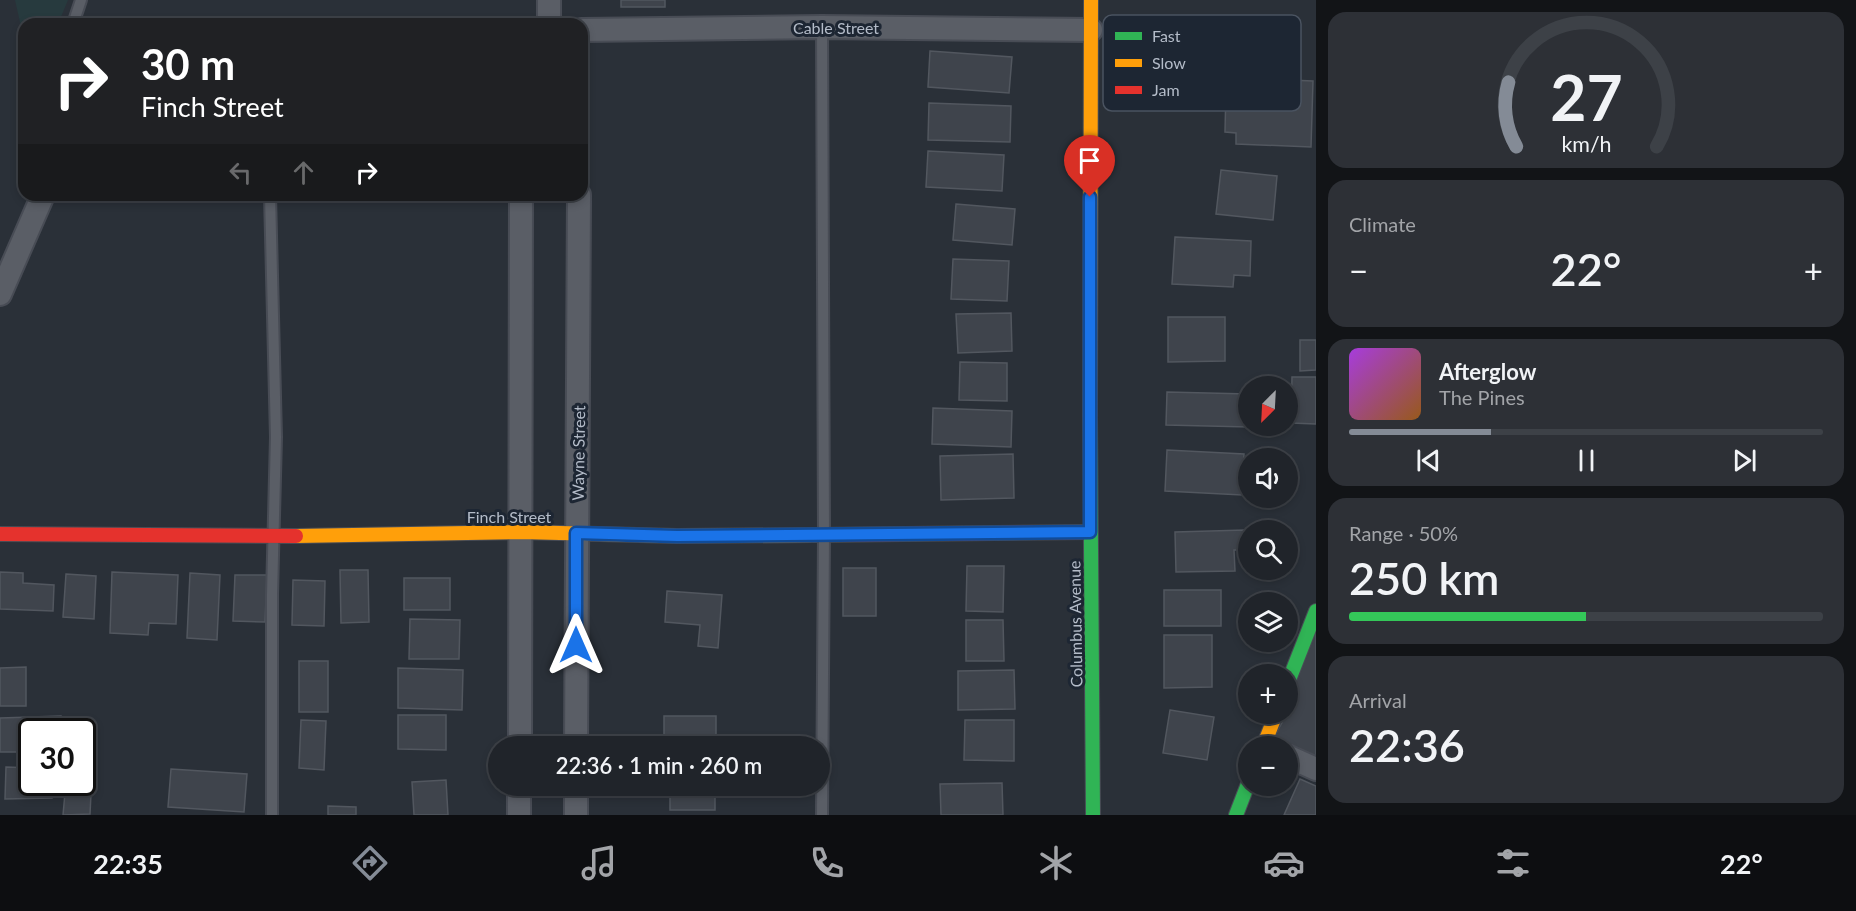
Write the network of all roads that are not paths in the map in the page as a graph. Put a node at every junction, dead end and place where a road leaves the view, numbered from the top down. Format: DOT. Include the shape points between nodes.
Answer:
graph roads {
  1 [pos="81,0"];
  2 [pos="549,0"];
  3 [pos="1091,0"];
  4 [pos="75,18"];
  5 [pos="549,18"];
  6 [pos="822,27"];
  7 [pos="588,30"];
  8 [pos="1091,30"];
  9 [pos="41,201"];
  10 [pos="270,201"];
  11 [pos="520,201"];
  12 [pos="579,201"];
  13 [pos="0,294"];
  14 [pos="521,532"];
  15 [pos="1090,532"];
  16 [pos="576,533"];
  17 [pos="0,534"];
  18 [pos="824,535"];
  19 [pos="276,536"];
  20 [pos="1316,610"];
  21 [pos="1295,664"];
  22 [pos="520,736"];
  23 [pos="576,736"];
  24 [pos="1298,761"];
  25 [pos="1316,769"];
  26 [pos="519,796"];
  27 [pos="576,796"];
  28 [pos="1243,796"];
  29 [pos="272,815"];
  30 [pos="519,815"];
  31 [pos="576,815"];
  32 [pos="822,815"];
  33 [pos="1093,815"];
  34 [pos="1236,815"];
  1 -- 4 [label="lane"];
  2 -- 5 [label="street"];
  3 -- 8 [label="street, Columbus Avenue"];
  6 -- 7 [label="street, Cable Street"];
  6 -- 8 [label="street, Cable Street"];
  6 -- 18 [label="lane"];
  8 -- 15 [label="street, Columbus Avenue"];
  9 -- 13 [label="street"];
  10 -- 19 [label="lane"];
  11 -- 14 [label="street"];
  12 -- 16 [label="street, Wayne Street"];
  14 -- 16 [label="street, Finch Street"];
  14 -- 19 [label="street, Finch Street"];
  14 -- 22 [label="street"];
  15 -- 18 [label="street, Finch Street"];
  15 -- 33 [label="street, Columbus Avenue"];
  16 -- 18 [label="street, Finch Street"];
  16 -- 23 [label="street, Wayne Street"];
  17 -- 19 [label="street, Finch Street"];
  18 -- 32 [label="lane"];
  19 -- 29 [label="lane" via="272,595"];
  20 -- 21 [label="street"];
  24 -- 25 [label="street"];
  26 -- 30 [label="street"];
  27 -- 31 [label="street"];
  28 -- 34 [label="street"];
}
